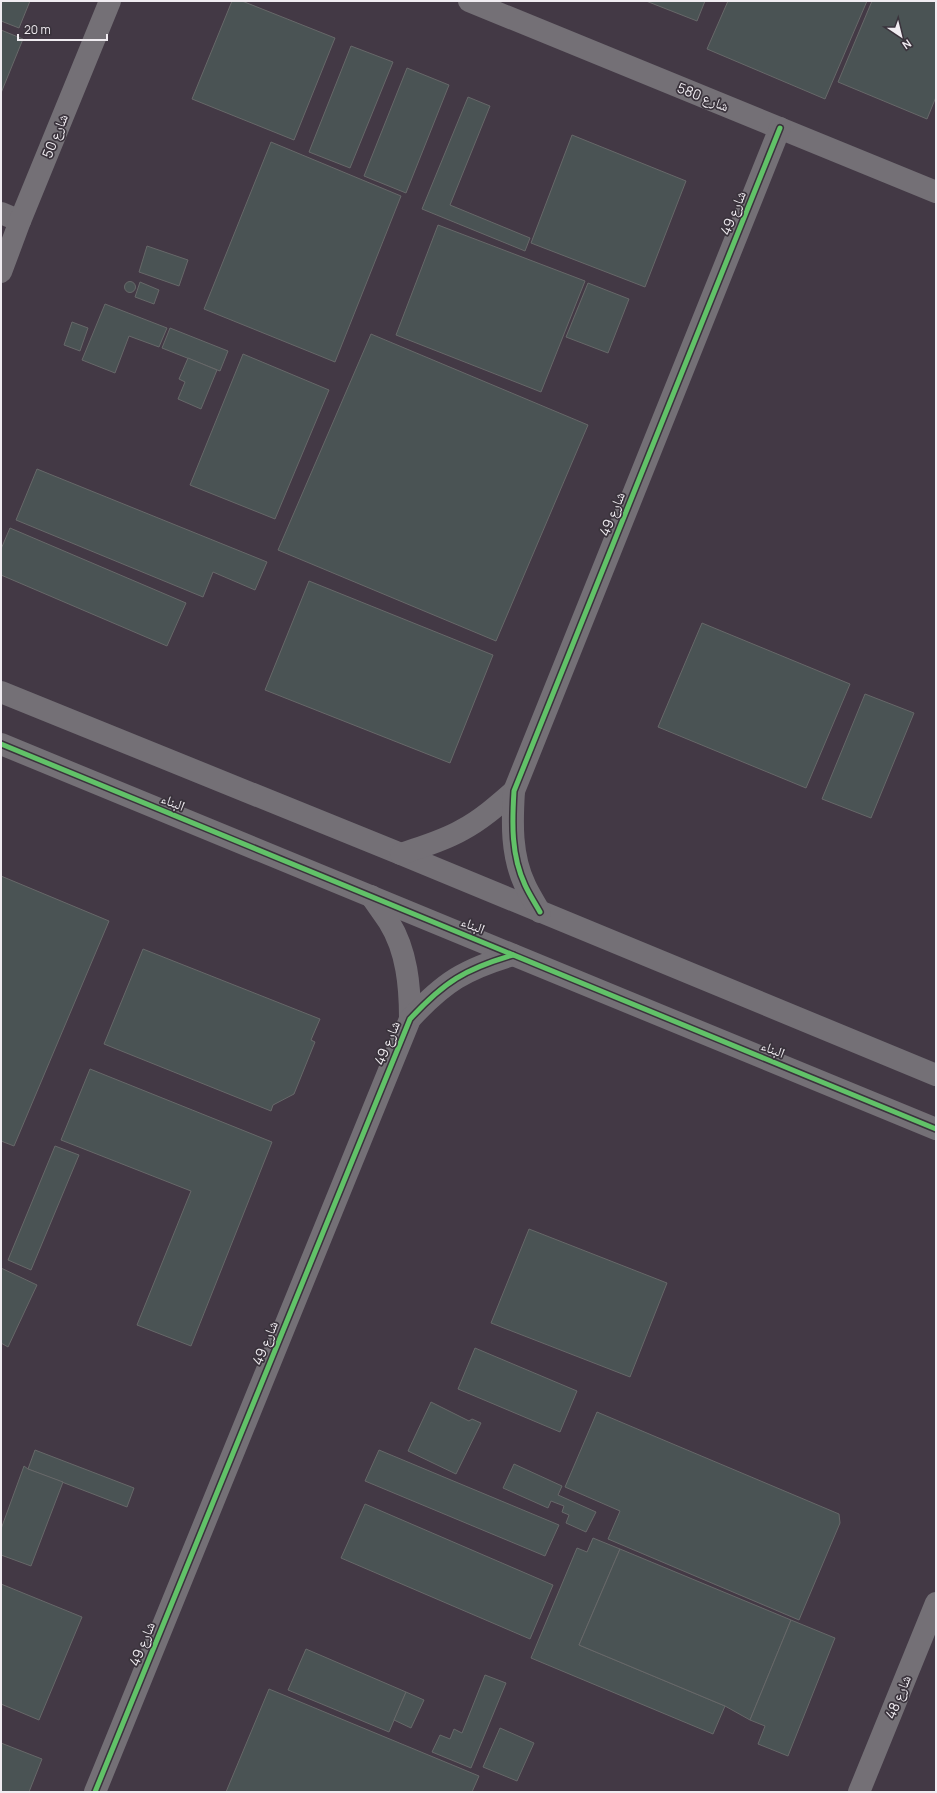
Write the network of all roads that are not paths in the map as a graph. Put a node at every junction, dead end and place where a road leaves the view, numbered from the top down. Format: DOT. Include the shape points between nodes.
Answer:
graph roads {
  1 [pos="110,1"];
  2 [pos="469,1"];
  3 [pos="780,128"];
  4 [pos="936,192"];
  5 [pos="11,217"];
  6 [pos="1,272"];
  7 [pos="1,692"];
  8 [pos="1,744"];
  9 [pos="514,791"];
  10 [pos="401,854"];
  11 [pos="371,896"];
  12 [pos="540,912"];
  13 [pos="513,955"];
  14 [pos="410,1019"];
  15 [pos="936,1075"];
  16 [pos="936,1129"];
  17 [pos="936,1603"];
  18 [pos="95,1792"];
  19 [pos="859,1792"];
  1 -- 5 [label="street, شارع 50"];
  2 -- 3 [label="street, شارع 580"];
  3 -- 4 [label="street, شارع 580"];
  3 -- 9 [label="street, شارع 49"];
  5 -- 6 [label="street, شارع 50"];
  7 -- 10 [label="street"];
  8 -- 11 [label="street, البناء"];
  9 -- 10 [label="street, شارع 49" via="462,830 432,844"];
  9 -- 12 [label="street, شارع 49" via="512,823 515,854 525,884"];
  10 -- 12 [label="street"];
  11 -- 13 [label="street, البناء"];
  11 -- 14 [label="street, شارع 49" via="390,923 403,953 410,986"];
  12 -- 15 [label="street"];
  13 -- 14 [label="street, شارع 49" via="483,964 456,978 431,996"];
  13 -- 16 [label="street, البناء"];
  14 -- 18 [label="street, شارع 49"];
  17 -- 19 [label="street, شارع 48"];
}
